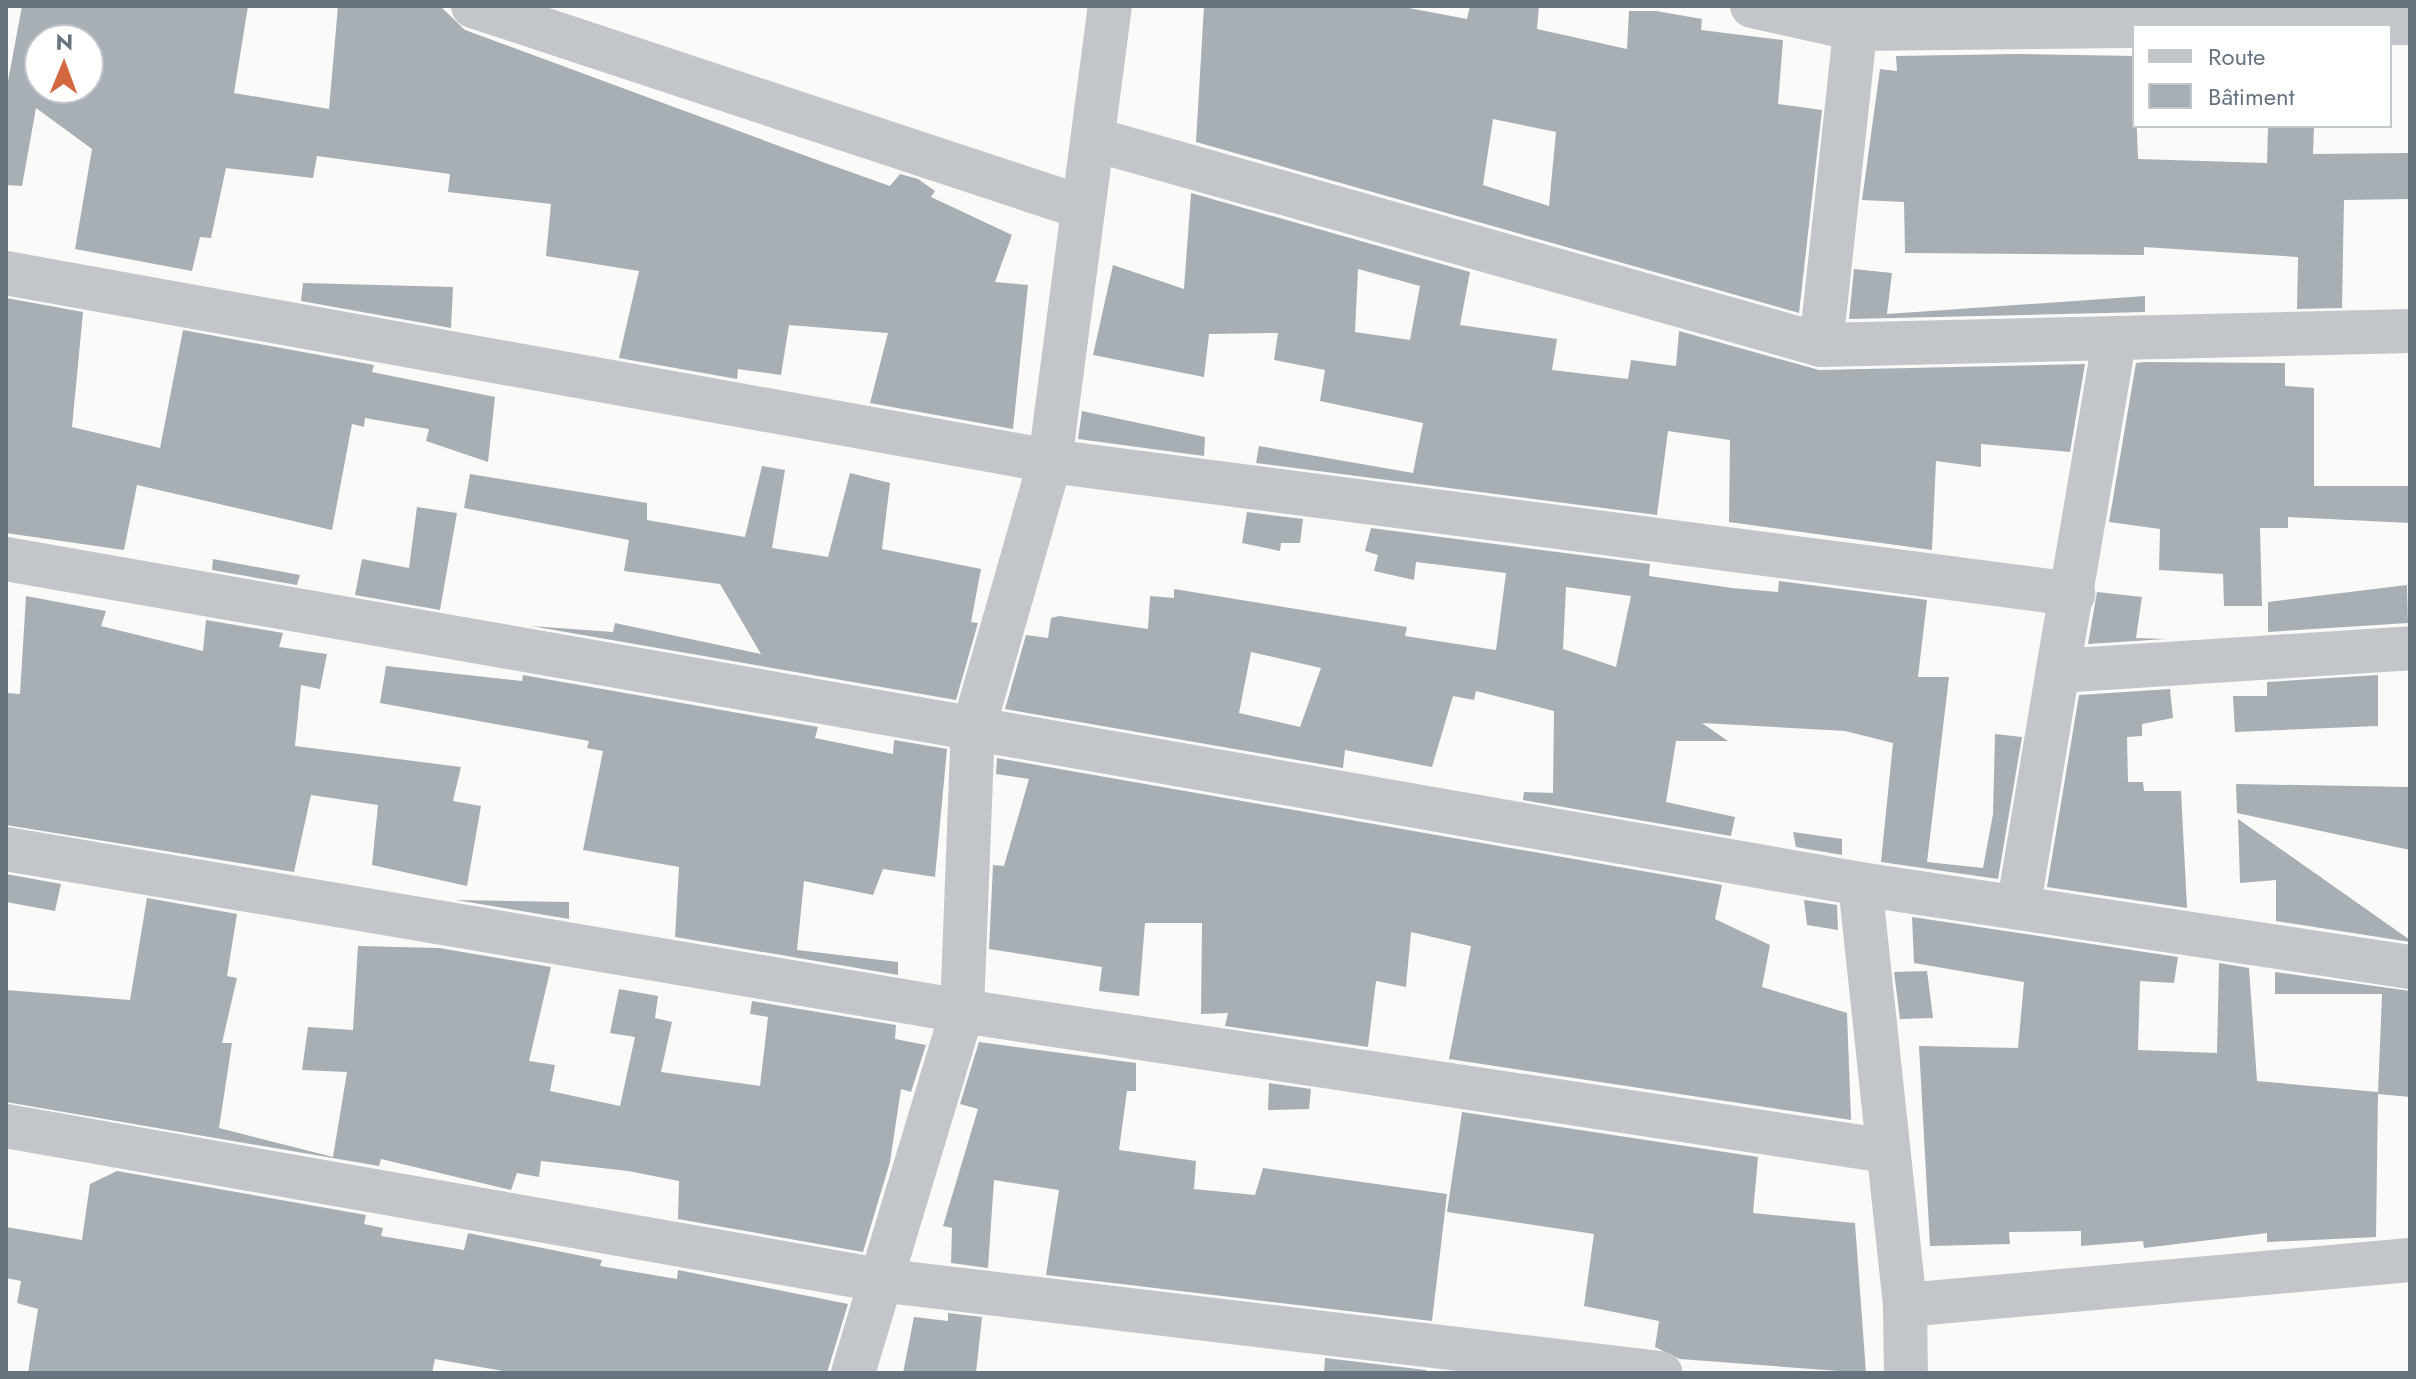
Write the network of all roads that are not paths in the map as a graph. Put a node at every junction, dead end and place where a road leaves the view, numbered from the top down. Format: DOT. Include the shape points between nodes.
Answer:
graph roads {
  1 [pos="473,6"];
  2 [pos="1110,6"];
  3 [pos="1752,6"];
  4 [pos="535,17"];
  5 [pos="1857,18"];
  6 [pos="2410,23"];
  7 [pos="1096,140"];
  8 [pos="1081,207"];
  9 [pos="6,273"];
  10 [pos="2410,331"];
  11 [pos="2114,342"];
  12 [pos="1821,345"];
  13 [pos="1050,461"];
  14 [pos="6,559"];
  15 [pos="2073,594"];
  16 [pos="2410,648"];
  17 [pos="2058,671"];
  18 [pos="973,730"];
  19 [pos="6,849"];
  20 [pos="1860,884"];
  21 [pos="2019,903"];
  22 [pos="2410,967"];
  23 [pos="962,1011"];
  24 [pos="6,1126"];
  25 [pos="1887,1151"];
  26 [pos="2410,1260"];
  27 [pos="879,1280"];
  28 [pos="1905,1305"];
  29 [pos="853,1373"];
  30 [pos="1660,1373"];
  31 [pos="1906,1373"];
  1 -- 4 [label="street"];
  2 -- 7 [label="street"];
  3 -- 5 [label="street"];
  4 -- 8 [label="street"];
  5 -- 6 [label="street"];
  5 -- 12 [label="street"];
  7 -- 8 [label="street"];
  7 -- 12 [label="street"];
  8 -- 13 [label="street"];
  9 -- 13 [label="street"];
  10 -- 11 [label="street"];
  11 -- 12 [label="street"];
  11 -- 15 [label="street"];
  13 -- 15 [label="street"];
  13 -- 18 [label="street"];
  14 -- 18 [label="street"];
  15 -- 17 [label="street"];
  16 -- 17 [label="street"];
  17 -- 21 [label="street"];
  18 -- 20 [label="street"];
  18 -- 23 [label="street"];
  19 -- 23 [label="street"];
  20 -- 21 [label="street"];
  20 -- 25 [label="street"];
  21 -- 22 [label="street"];
  23 -- 25 [label="street"];
  23 -- 27 [label="street"];
  24 -- 27 [label="street"];
  25 -- 28 [label="street"];
  26 -- 28 [label="street"];
  27 -- 29 [label="street"];
  27 -- 30 [label="street"];
  28 -- 31 [label="street"];
}
